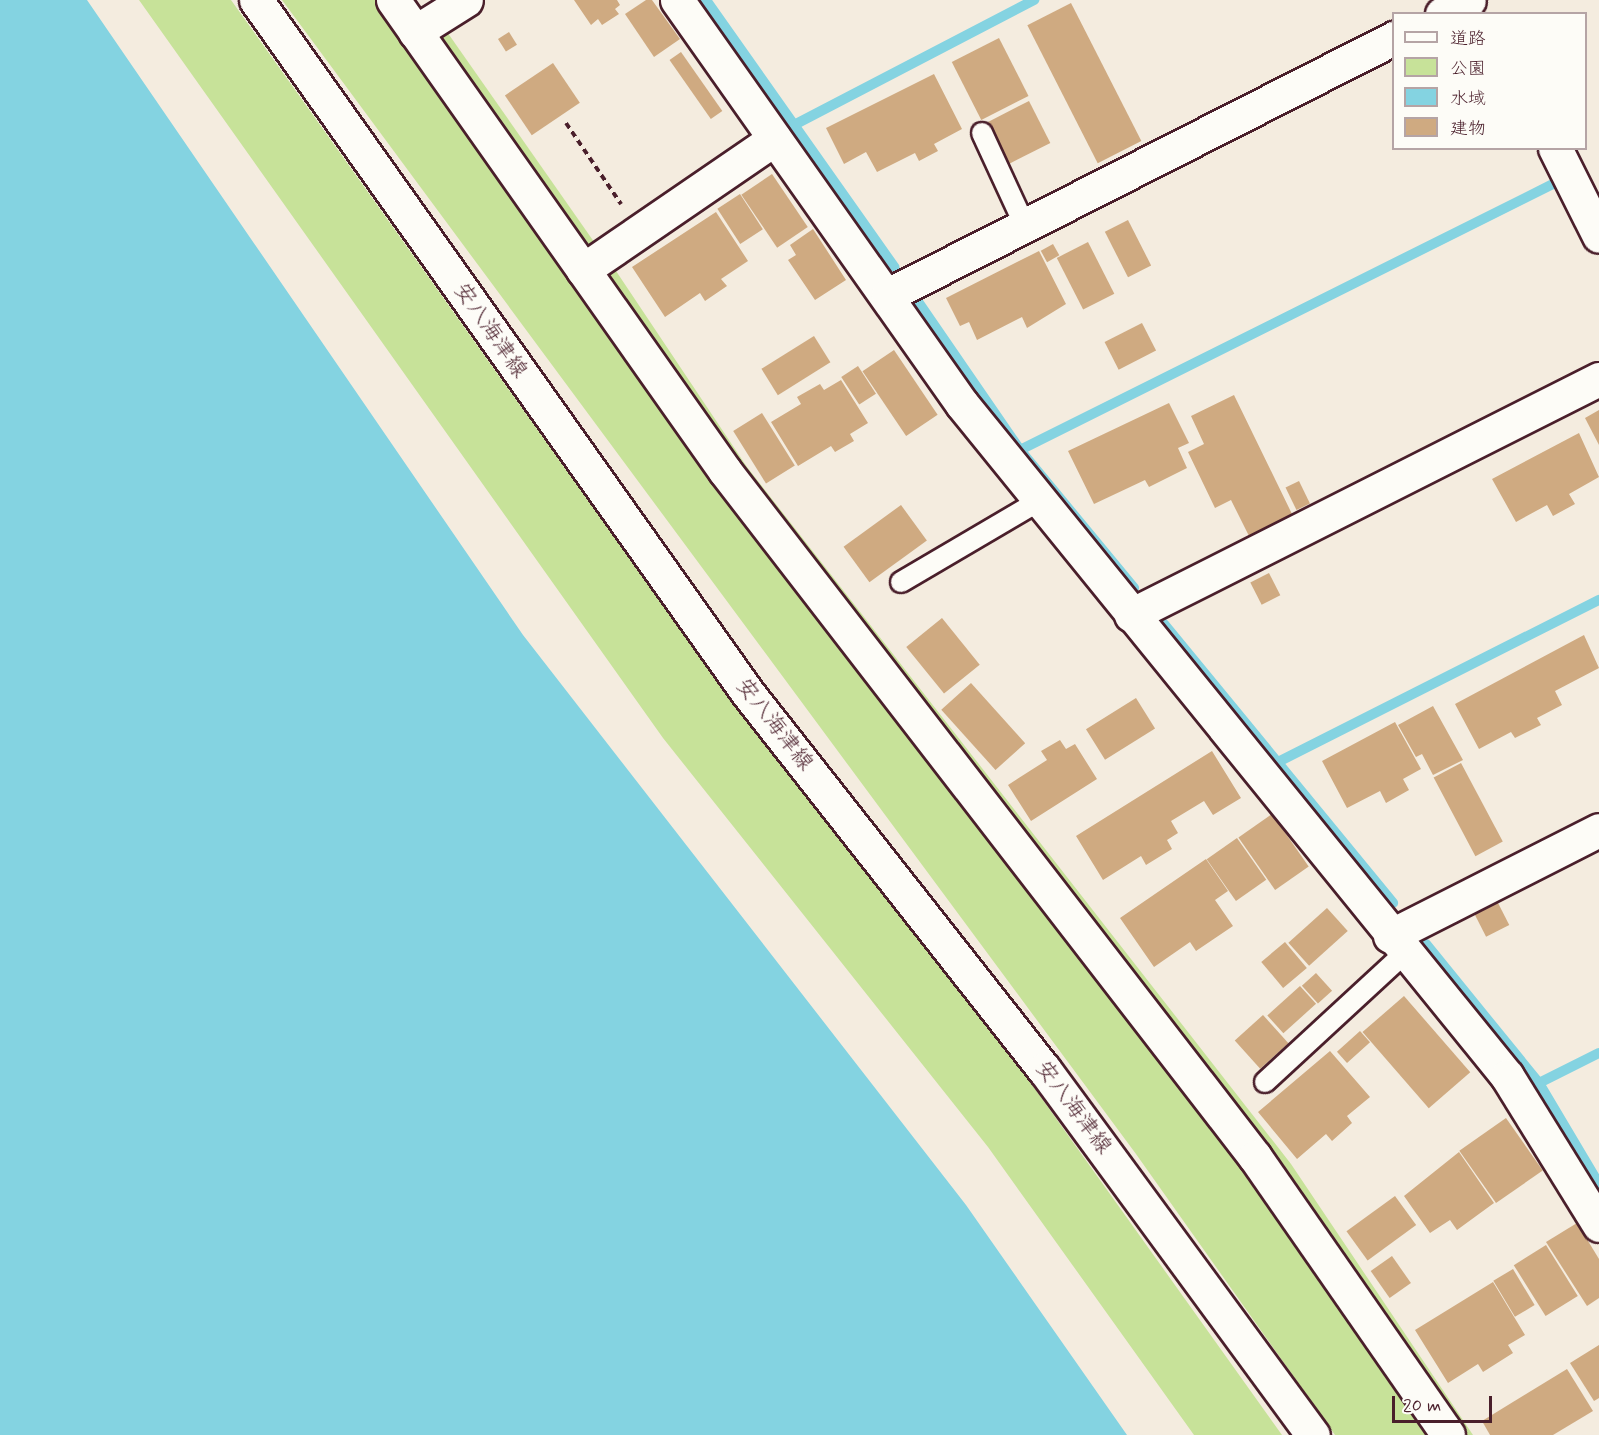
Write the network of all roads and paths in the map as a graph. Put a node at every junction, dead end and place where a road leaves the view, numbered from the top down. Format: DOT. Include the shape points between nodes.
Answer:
graph roads {
  1 [pos="256,0"];
  2 [pos="393,0"];
  3 [pos="466,0"];
  4 [pos="677,0"];
  5 [pos="1469,0"];
  6 [pos="1446,12"];
  7 [pos="415,32"];
  8 [pos="1392,39"];
  9 [pos="566,123"];
  10 [pos="982,133"];
  11 [pos="774,139"];
  12 [pos="1556,150"];
  13 [pos="1025,226"];
  14 [pos="640,231"];
  15 [pos="1599,236"];
  16 [pos="583,270"];
  17 [pos="888,295"];
  18 [pos="1599,379"];
  19 [pos="1039,501"];
  20 [pos="901,582"];
  21 [pos="1131,615"];
  22 [pos="1599,830"];
  23 [pos="1397,945"];
  24 [pos="1265,1082"];
  25 [pos="1599,1225"];
  26 [pos="1313,1435"];
  27 [pos="1448,1435"];
  1 -- 26 [label="street, 安八海津線" via="747,692 1044,1069"];
  2 -- 7 [label="street"];
  3 -- 7 [label="street"];
  4 -- 11 [label="street"];
  5 -- 6 [label="street"];
  7 -- 16 [label="street"];
  8 -- 13 [label="street"];
  9 -- 14 [label="path"];
  10 -- 13 [label="lane"];
  11 -- 14 [label="street"];
  11 -- 17 [label="street"];
  12 -- 15 [label="street"];
  13 -- 17 [label="street"];
  14 -- 16 [label="street"];
  16 -- 27 [label="street" via="839,623 1255,1157"];
  17 -- 19 [label="street" via="962,404"];
  18 -- 21 [label="street"];
  19 -- 20 [label="lane"];
  19 -- 21 [label="street"];
  21 -- 23 [label="street"];
  22 -- 23 [label="street"];
  23 -- 24 [label="lane"];
  23 -- 25 [label="street" via="1507,1076"];
}
